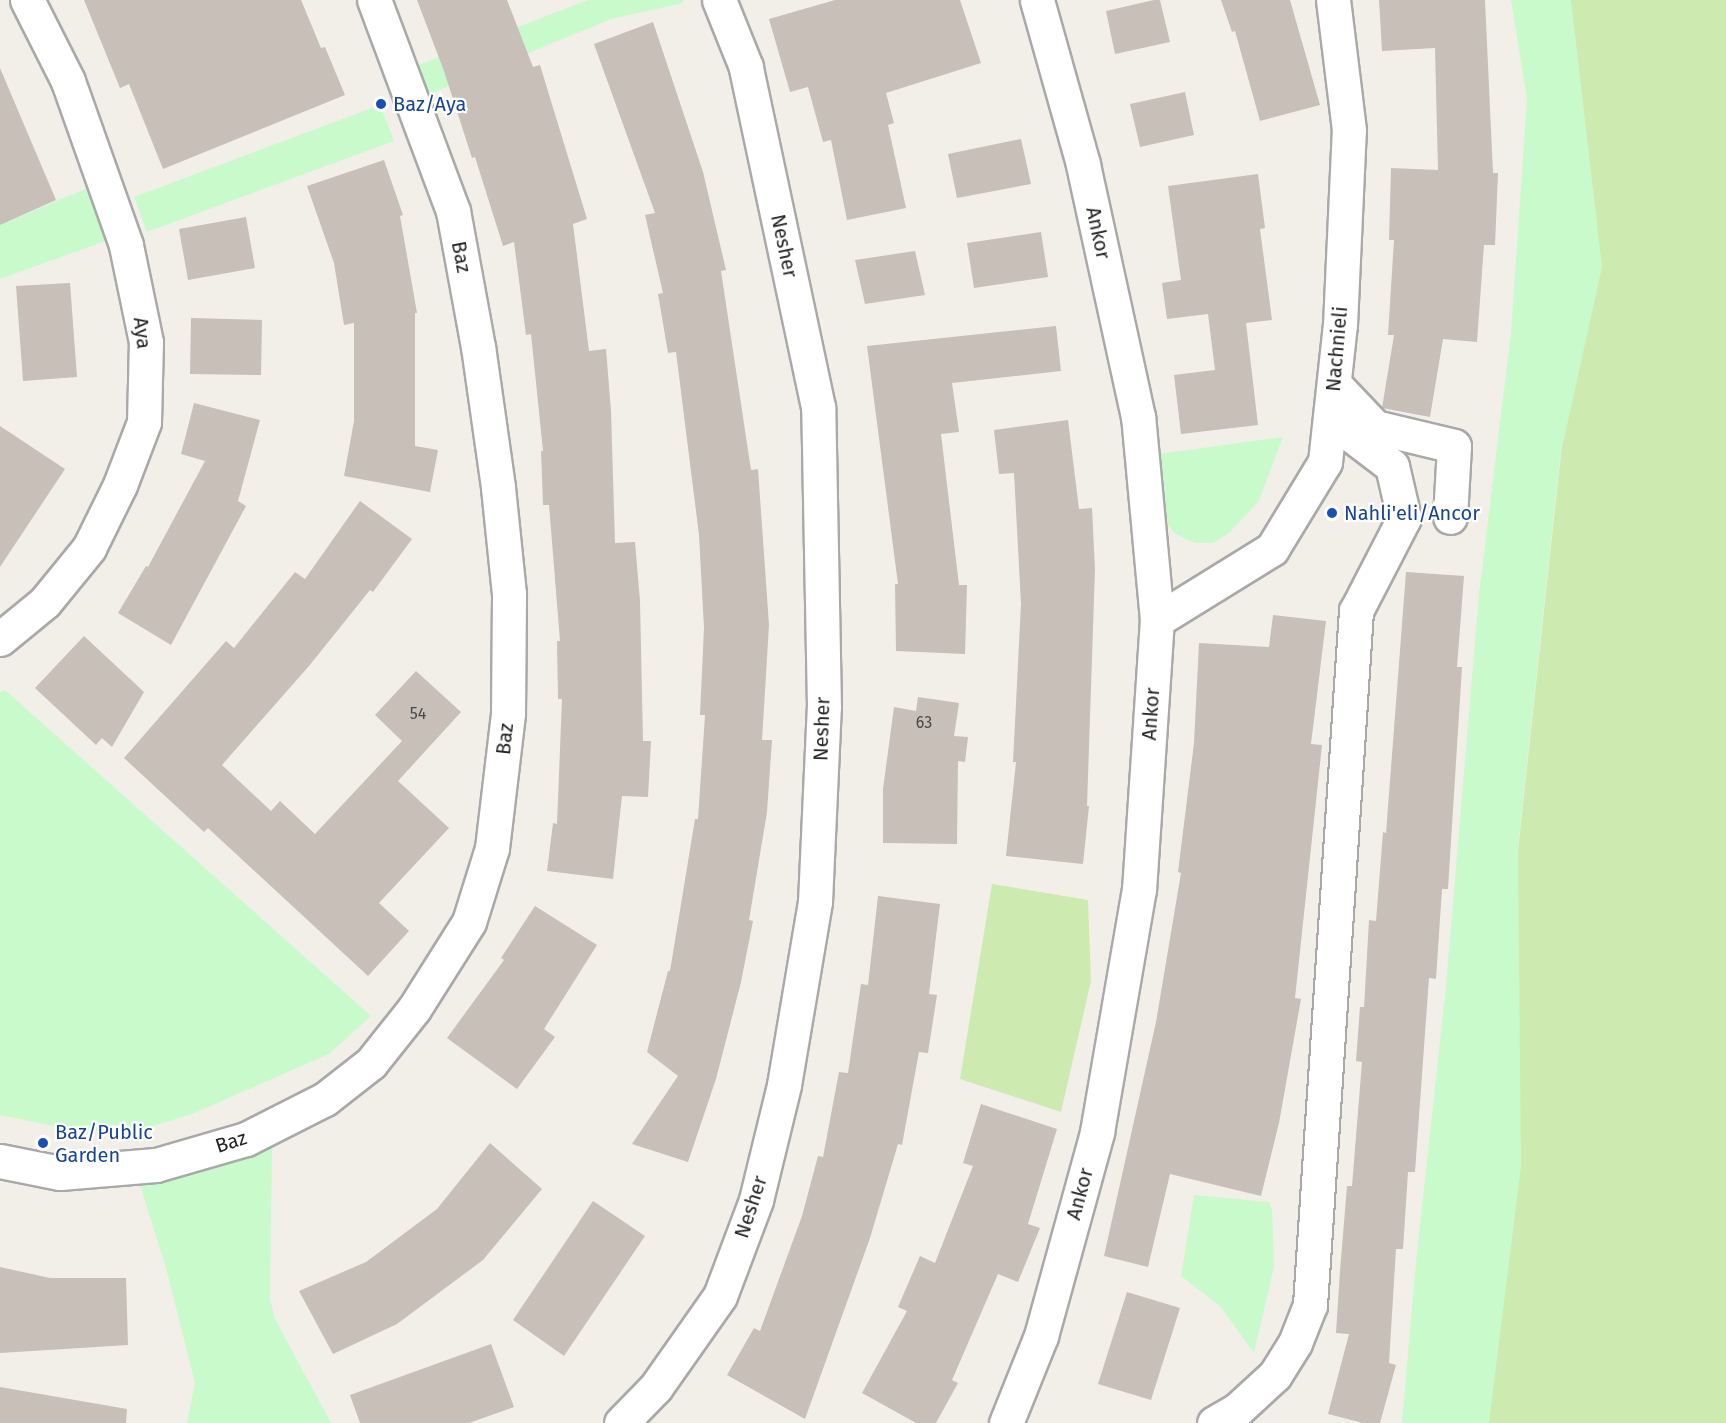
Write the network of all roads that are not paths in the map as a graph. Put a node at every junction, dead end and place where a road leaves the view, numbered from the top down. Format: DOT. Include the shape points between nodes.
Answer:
graph roads {
  1 [pos="27,0"];
  2 [pos="374,0"];
  3 [pos="719,0"];
  4 [pos="1037,0"];
  5 [pos="1333,0"];
  6 [pos="1334,384"];
  7 [pos="1330,419"];
  8 [pos="1450,517"];
  9 [pos="1157,620"];
  10 [pos="0,639"];
  11 [pos="0,1161"];
  12 [pos="621,1423"];
  13 [pos="1005,1423"];
  14 [pos="1214,1423"];
  1 -- 10 [label="street, Aya" via="69,81 126,245 146,342 144,422 120,485 89,548 45,602"];
  2 -- 11 [label="street, Baz" via="453,211 478,347 507,571 505,735 492,848 469,922 414,1009 371,1063 326,1099 246,1139 156,1165 60,1173"];
  3 -- 12 [label="street, Nesher" via="746,67 818,407 824,707 815,902 784,1085 756,1200 720,1296 656,1387"];
  4 -- 9 [label="street, Ankor" via="1083,164 1138,417"];
  5 -- 6 [label="street, Nachnieli" via="1349,130"];
  6 -- 7 [label="street, Nachnieli"];
  6 -- 8 [label="street" via="1375,428 1454,446"];
  7 -- 9 [label="street, Nachnieli" via="1325,462 1272,549"];
  7 -- 14 [label="street" via="1392,466 1404,518 1356,611 1310,1305 1295,1343 1275,1376 1238,1409"];
  9 -- 13 [label="street, Ankor" via="1139,890 1097,1132 1041,1336"];
}
